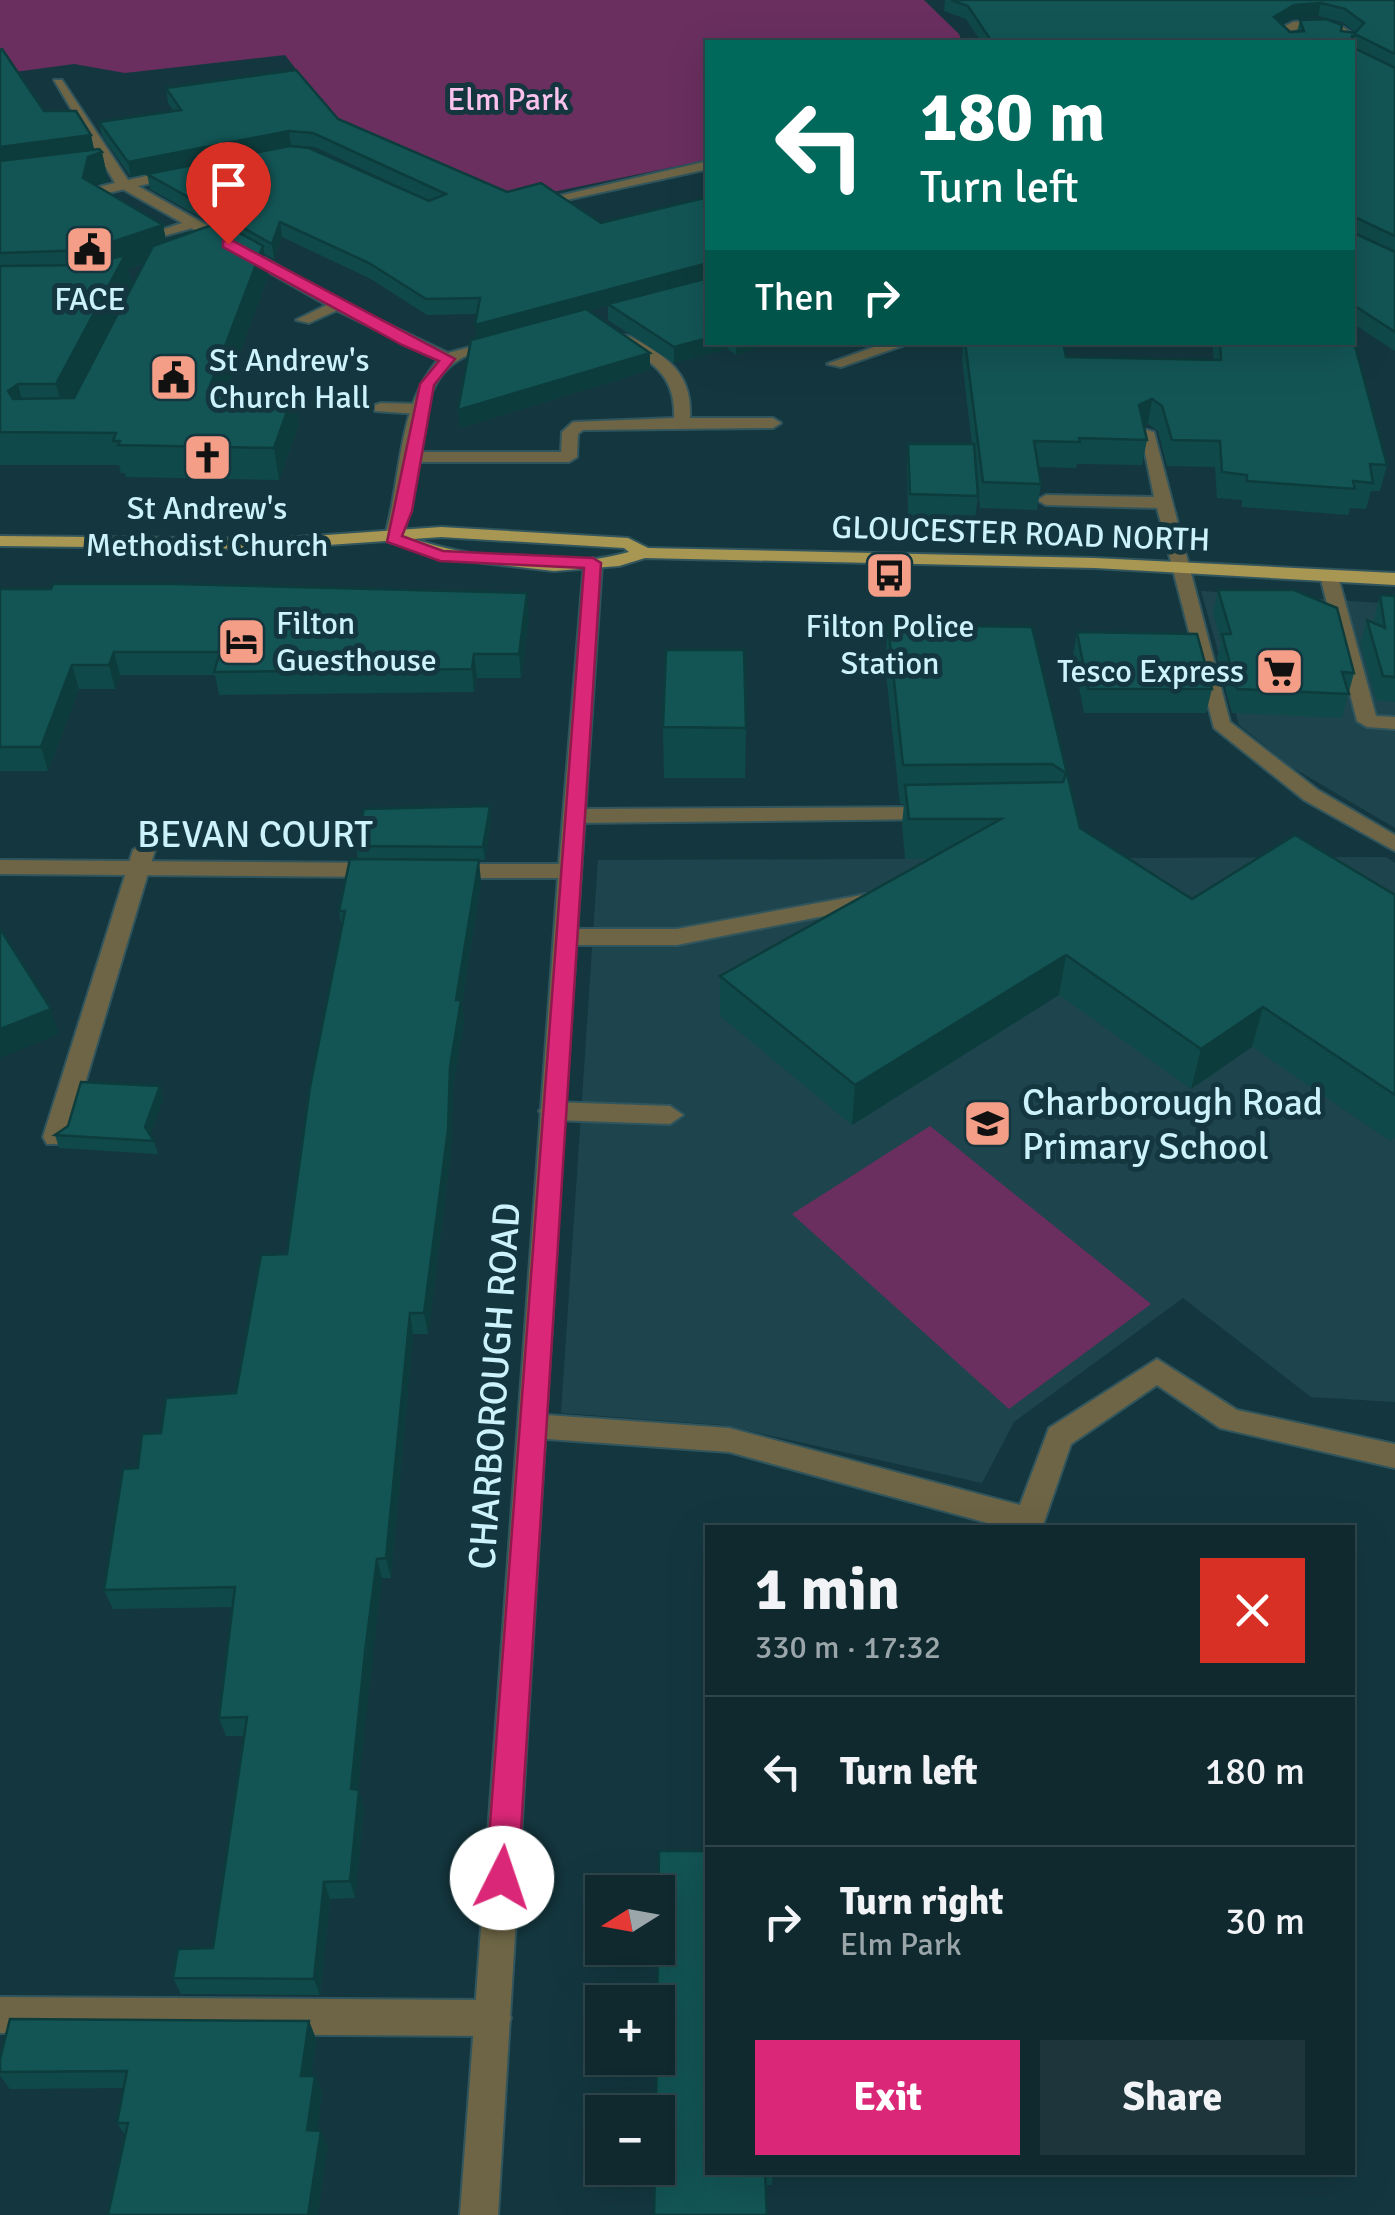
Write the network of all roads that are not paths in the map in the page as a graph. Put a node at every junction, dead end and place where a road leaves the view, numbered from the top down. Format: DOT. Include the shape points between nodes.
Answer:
graph roads {
  1 [pos="1291,40"];
  2 [pos="1349,40"];
  3 [pos="58,84"];
  4 [pos="705,167"];
  5 [pos="112,169"];
  6 [pos="194,169"];
  7 [pos="94,171"];
  8 [pos="124,184"];
  9 [pos="557,198"];
  10 [pos="124,218"];
  11 [pos="191,224"];
  12 [pos="139,227"];
  13 [pos="153,236"];
  14 [pos="176,249"];
  15 [pos="337,305"];
  16 [pos="304,320"];
  17 [pos="605,327"];
  18 [pos="520,336"];
  19 [pos="896,345"];
  20 [pos="448,359"];
  21 [pos="835,364"];
  22 [pos="381,408"];
  23 [pos="420,409"];
  24 [pos="682,423"];
  25 [pos="773,423"];
  26 [pos="1146,432"];
  27 [pos="412,458"];
  28 [pos="1046,500"];
  29 [pos="1164,504"];
  30 [pos="393,539"];
  31 [pos="0,542"];
  32 [pos="644,553"];
  33 [pos="593,563"];
  34 [pos="1182,568"];
  35 [pos="1329,576"];
  36 [pos="1395,579"];
  37 [pos="1395,723"];
  38 [pos="966,814"];
  39 [pos="575,816"];
  40 [pos="1395,844"];
  41 [pos="141,859"];
  42 [pos="0,868"];
  43 [pos="569,871"];
  44 [pos="866,901"];
  45 [pos="566,937"];
  46 [pos="552,1111"];
  47 [pos="670,1114"];
  48 [pos="56,1137"];
  49 [pos="533,1426"];
  50 [pos="1395,1456"];
  51 [pos="0,2015"];
  52 [pos="493,2018"];
  53 [pos="479,2215"];
  1 -- 2 [label="street" via="1281,32 1304,24 1340,29"];
  3 -- 5 [label="street"];
  4 -- 9 [label="street"];
  5 -- 7 [label="street"];
  5 -- 8 [label="street"];
  6 -- 8 [label="street"];
  8 -- 10 [label="street" via="103,190 96,201"];
  8 -- 11 [label="street"];
  11 -- 13 [label="street"];
  11 -- 15 [label="street" via="220,247"];
  12 -- 13 [label="street"];
  13 -- 14 [label="street"];
  15 -- 16 [label="street"];
  15 -- 20 [label="street"];
  17 -- 24 [label="street" via="679,378"];
  18 -- 20 [label="street"];
  19 -- 21 [label="street"];
  20 -- 23 [label="street" via="427,384"];
  22 -- 23 [label="street"];
  23 -- 27 [label="street"];
  24 -- 25 [label="street"];
  24 -- 27 [label="street" via="579,426 570,432 569,457"];
  26 -- 29 [label="street"];
  27 -- 30 [label="street"];
  28 -- 29 [label="street"];
  29 -- 34 [label="street"];
  30 -- 31 [label="main road, GLOUCESTER ROAD NORTH"];
  30 -- 32 [label="main road, GLOUCESTER ROAD NORTH" via="442,532 628,543"];
  30 -- 33 [label="main road, GLOUCESTER ROAD NORTH" via="440,556"];
  32 -- 33 [label="main road, GLOUCESTER ROAD NORTH"];
  32 -- 34 [label="main road, GLOUCESTER ROAD NORTH"];
  33 -- 39 [label="street, CHARBOROUGH ROAD"];
  34 -- 35 [label="main road, GLOUCESTER ROAD NORTH"];
  34 -- 40 [label="street" via="1222,724 1311,795"];
  35 -- 36 [label="main road, GLOUCESTER ROAD NORTH"];
  35 -- 37 [label="street" via="1366,721"];
  38 -- 39 [label="street"];
  39 -- 43 [label="street, CHARBOROUGH ROAD"];
  41 -- 42 [label="street, BEVAN COURT"];
  41 -- 43 [label="street, BEVAN COURT"];
  41 -- 48 [label="street"];
  43 -- 45 [label="street, CHARBOROUGH ROAD"];
  44 -- 45 [label="street" via="677,936"];
  45 -- 46 [label="street, CHARBOROUGH ROAD"];
  46 -- 47 [label="street"];
  46 -- 49 [label="street, CHARBOROUGH ROAD"];
  49 -- 50 [label="street" via="729,1440 1030,1521 1059,1436 1157,1370 1230,1420"];
  49 -- 52 [label="street, CHARBOROUGH ROAD"];
  51 -- 52 [label="street"];
  52 -- 53 [label="street, CHARBOROUGH ROAD"];
}
